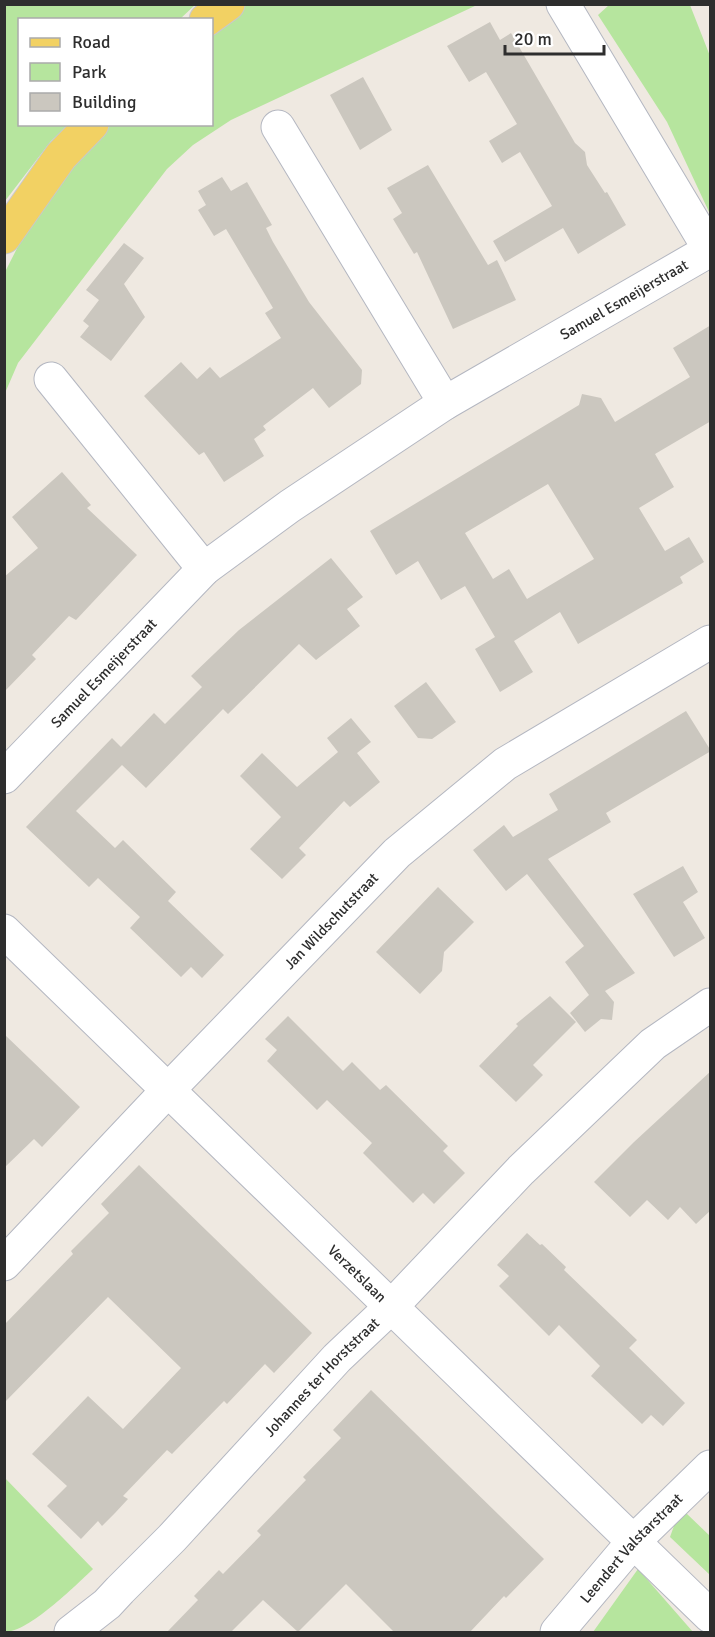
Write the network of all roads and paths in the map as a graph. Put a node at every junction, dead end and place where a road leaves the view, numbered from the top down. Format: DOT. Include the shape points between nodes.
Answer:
graph roads {
  1 [pos="228,4"];
  2 [pos="563,4"];
  3 [pos="209,18"];
  4 [pos="90,126"];
  5 [pos="278,127"];
  6 [pos="4,237"];
  7 [pos="710,250"];
  8 [pos="51,379"];
  9 [pos="446,403"];
  10 [pos="204,569"];
  11 [pos="711,642"];
  12 [pos="4,777"];
  13 [pos="4,931"];
  14 [pos="711,1005"];
  15 [pos="168,1089"];
  16 [pos="4,1264"];
  17 [pos="391,1307"];
  18 [pos="711,1467"];
  19 [pos="633,1542"];
  20 [pos="711,1616"];
  21 [pos="71,1632"];
  22 [pos="557,1632"];
  1 -- 3 [label="main road"];
  2 -- 7 [label="street, Samuel Esmeijerstraat"];
  4 -- 6 [label="main road" via="61,156"];
  5 -- 9 [label="street"];
  7 -- 9 [label="street, Samuel Esmeijerstraat"];
  8 -- 10 [label="street"];
  9 -- 10 [label="street, Samuel Esmeijerstraat" via="290,506"];
  10 -- 12 [label="street, Samuel Esmeijerstraat"];
  11 -- 15 [label="street, Jan Wildschutstraat" via="505,764 397,853"];
  13 -- 15 [label="street, Verzetslaan"];
  14 -- 17 [label="street, Johannes ter Horststraat" via="653,1044 618,1075"];
  15 -- 16 [label="street, Jan Wildschutstraat"];
  15 -- 17 [label="street, Verzetslaan"];
  17 -- 19 [label="street, Verzetslaan"];
  17 -- 21 [label="street, Johannes ter Horststraat" via="337,1358 107,1604"];
  18 -- 19 [label="street, Leendert Valstarstraat"];
  19 -- 20 [label="street, Verzetslaan"];
  19 -- 22 [label="street, Leendert Valstarstraat"];
}
